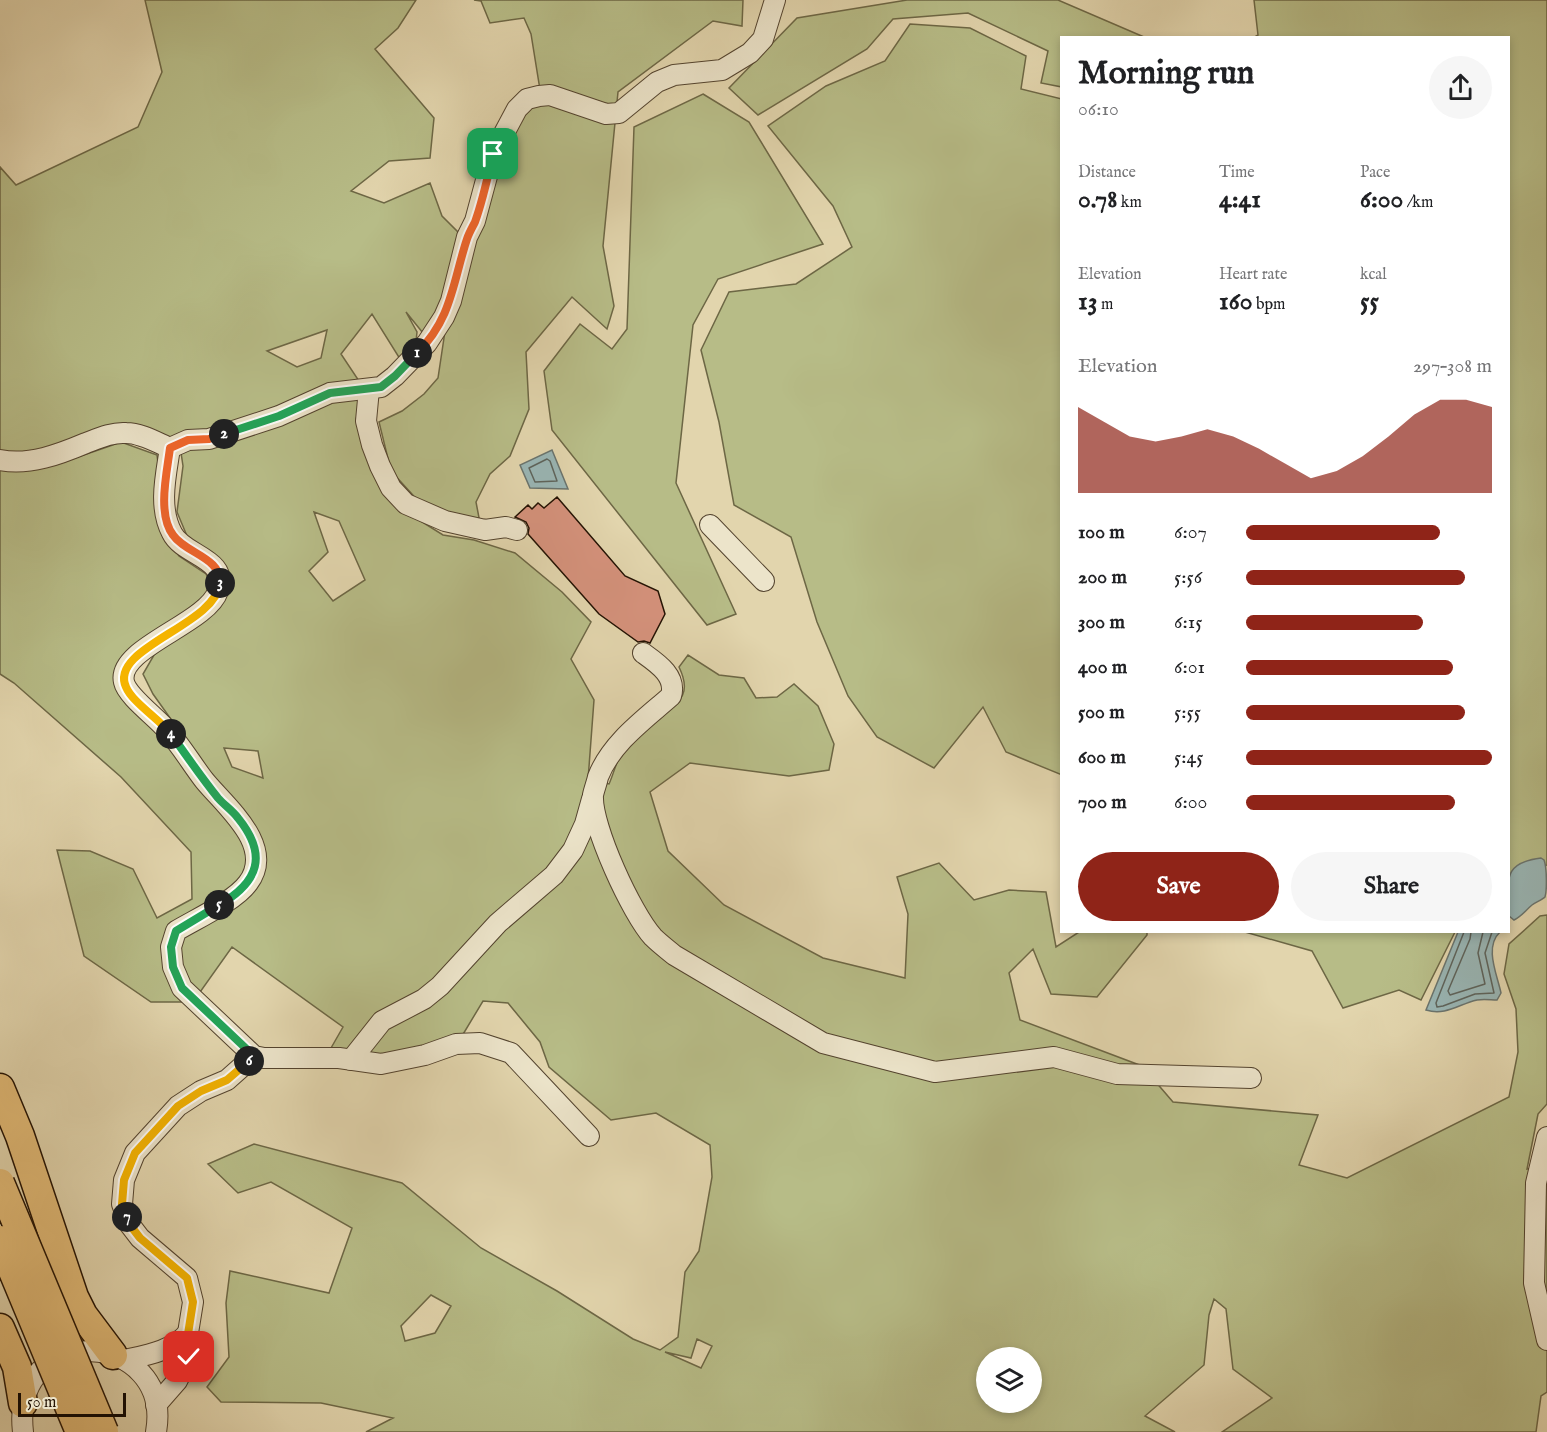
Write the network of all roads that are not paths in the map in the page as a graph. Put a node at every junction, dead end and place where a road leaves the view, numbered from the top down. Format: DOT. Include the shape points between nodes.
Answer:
graph roads {
  1 [pos="775,0"];
  2 [pos="369,389"];
  3 [pos="170,448"];
  4 [pos="0,460"];
  5 [pos="710,525"];
  6 [pos="517,530"];
  7 [pos="764,581"];
  8 [pos="643,653"];
  9 [pos="593,795"];
  10 [pos="254,1056"];
  11 [pos="351,1060"];
  12 [pos="1251,1078"];
  13 [pos="0,1088"];
  14 [pos="589,1136"];
  15 [pos="1547,1137"];
  16 [pos="0,1183"];
  17 [pos="0,1240"];
  18 [pos="0,1328"];
  19 [pos="188,1334"];
  20 [pos="1547,1340"];
  21 [pos="119,1358"];
  22 [pos="23,1403"];
  23 [pos="156,1405"];
  24 [pos="23,1432"];
  25 [pos="80,1432"];
  26 [pos="104,1432"];
  27 [pos="156,1432"];
  1 -- 2 [label="street" via="763,39 750,53 722,70 674,75 657,82 619,113 606,114 550,96 527,99 493,154 444,317 427,344 395,376 381,387"];
  2 -- 3 [label="street" via="330,393 279,416"];
  2 -- 6 [label="street" via="366,422 372,445 391,489 406,504 465,526"];
  3 -- 4 [label="street" via="127,432 109,434 57,455"];
  3 -- 10 [label="street" via="164,500 166,520 172,535 216,567 219,589 200,612 137,655 125,670 123,681 237,816 253,845 254,874 247,885 176,931 171,947 173,967 182,988"];
  5 -- 7 [label="street"];
  8 -- 9 [label="street" via="668,675 671,696 633,728 615,750 599,775"];
  9 -- 11 [label="street" via="573,850 554,875 498,923 440,986 382,1021"];
  9 -- 12 [label="street" via="615,871 653,936 674,955 823,1043 935,1072 1054,1057 1117,1074"];
  10 -- 11 [label="street"];
  10 -- 19 [label="street" via="227,1080 178,1106 135,1153 124,1180 122,1204 130,1225 187,1278 193,1310"];
  11 -- 14 [label="street" via="381,1064 456,1044 490,1046 511,1053"];
  13 -- 21 [label="highway" via="83,1315"];
  15 -- 20 [label="street" via="1536,1184 1534,1282"];
  16 -- 26 [label="highway, bridge"];
  17 -- 25 [label="highway, bridge"];
  18 -- 22 [label="highway" via="17,1367"];
  19 -- 21 [label="street" via="157,1353"];
  19 -- 23 [label="street" via="192,1344 185,1367"];
  21 -- 22 [label="street" via="85,1350 57,1358 36,1377"];
  21 -- 23 [label="street" via="139,1372"];
  22 -- 24 [label="street"];
  23 -- 27 [label="street"];
}
